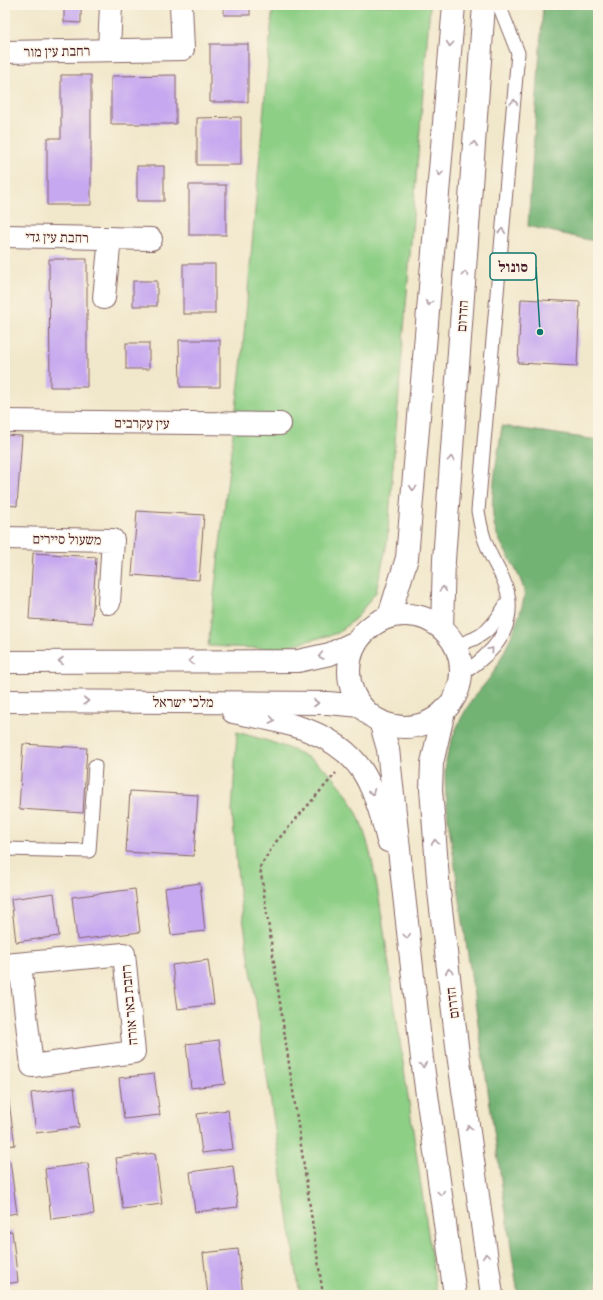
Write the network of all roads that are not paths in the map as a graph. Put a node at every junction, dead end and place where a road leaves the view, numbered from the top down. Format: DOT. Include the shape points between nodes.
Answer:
graph roads {
  1 [pos="111,5"];
  2 [pos="181,5"];
  3 [pos="454,5"];
  4 [pos="484,5"];
  5 [pos="499,5"];
  6 [pos="109,50"];
  7 [pos="5,52"];
  8 [pos="5,236"];
  9 [pos="110,238"];
  10 [pos="151,239"];
  11 [pos="104,298"];
  12 [pos="5,421"];
  13 [pos="280,424"];
  14 [pos="5,538"];
  15 [pos="510,598"];
  16 [pos="109,603"];
  17 [pos="389,616"];
  18 [pos="449,636"];
  19 [pos="356,642"];
  20 [pos="5,662"];
  21 [pos="461,675"];
  22 [pos="5,701"];
  23 [pos="179,702"];
  24 [pos="361,706"];
  25 [pos="444,711"];
  26 [pos="380,721"];
  27 [pos="95,766"];
  28 [pos="5,849"];
  29 [pos="403,897"];
  30 [pos="13,965"];
  31 [pos="455,1295"];
  32 [pos="492,1295"];
  1 -- 6 [label="main road, רחבת עין מור"];
  2 -- 6 [label="main road, רחבת עין מור" via="183,49"];
  3 -- 17 [label="main road, one-way" via="407,558"];
  18 -- 4 [label="main road, הדרום, one-way" via="445,552"];
  15 -- 5 [label="lane, one-way" via="481,531 478,511 518,53"];
  6 -- 7 [label="main road, רחבת עין מור"];
  8 -- 9 [label="main road, רחבת עין גדי"];
  9 -- 10 [label="main road, רחבת עין גדי"];
  9 -- 11 [label="main road, רחבת עין גדי"];
  12 -- 13 [label="main road, עין עקרבים"];
  14 -- 16 [label="main road, משעול סיירים" via="113,540"];
  15 -- 18 [label="lane" via="499,618 487,632 470,642"];
  21 -- 15 [label="lane, one-way" via="486,656 501,638 508,623"];
  17 -- 18 [label="main road" via="411,614 422,617"];
  17 -- 19 [label="main road" via="370,626"];
  18 -- 21 [label="main road" via="461,664"];
  19 -- 20 [label="main road, one-way" via="330,654 298,661"];
  19 -- 24 [label="main road" via="348,668 354,695"];
  21 -- 25 [label="main road" via="458,688"];
  22 -- 23 [label="main road, מלכי ישראל, one-way"];
  23 -- 24 [label="main road, מלכי ישראל, one-way" via="328,703"];
  23 -- 29 [label="main road, one-way" via="285,722 327,739 351,758 362,770 384,822"];
  24 -- 26 [label="main road"];
  25 -- 26 [label="main road" via="428,722 414,726 399,727"];
  32 -- 25 [label="main road, הדרום, one-way" via="439,892 431,789 432,763"];
  26 -- 29 [label="main road" via="388,749"];
  27 -- 28 [label="lane" via="90,851"];
  29 -- 31 [label="main road, one-way" via="422,1059"];
  30 -- 30 [label="main road, רחבת באר אורה" via="124,954 134,1052 32,1066"];
}
